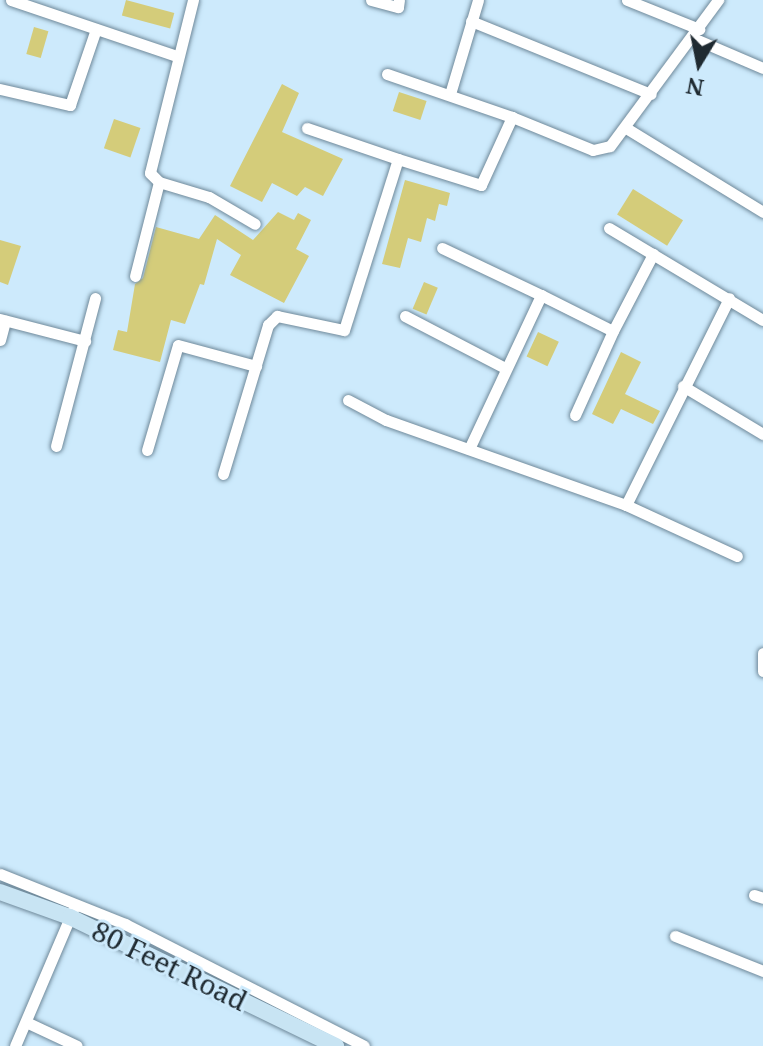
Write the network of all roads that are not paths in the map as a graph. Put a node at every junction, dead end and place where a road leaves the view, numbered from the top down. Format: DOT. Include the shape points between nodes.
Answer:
graph roads {
  1 [pos="11,0"];
  2 [pos="193,0"];
  3 [pos="371,0"];
  4 [pos="399,0"];
  5 [pos="478,0"];
  6 [pos="629,0"];
  7 [pos="718,0"];
  8 [pos="42,4"];
  9 [pos="471,21"];
  10 [pos="96,29"];
  11 [pos="696,34"];
  12 [pos="176,56"];
  13 [pos="763,68"];
  14 [pos="387,74"];
  15 [pos="0,89"];
  16 [pos="450,94"];
  17 [pos="651,94"];
  18 [pos="512,117"];
  19 [pos="307,128"];
  20 [pos="626,128"];
  21 [pos="398,159"];
  22 [pos="159,182"];
  23 [pos="763,212"];
  24 [pos="255,224"];
  25 [pos="609,228"];
  26 [pos="442,248"];
  27 [pos="653,254"];
  28 [pos="135,276"];
  29 [pos="541,295"];
  30 [pos="95,298"];
  31 [pos="729,298"];
  32 [pos="405,316"];
  33 [pos="3,320"];
  34 [pos="763,320"];
  35 [pos="613,331"];
  36 [pos="0,340"];
  37 [pos="85,341"];
  38 [pos="256,366"];
  39 [pos="505,368"];
  40 [pos="683,386"];
  41 [pos="348,400"];
  42 [pos="575,415"];
  43 [pos="763,434"];
  44 [pos="56,446"];
  45 [pos="469,449"];
  46 [pos="147,450"];
  47 [pos="223,474"];
  48 [pos="626,505"];
  49 [pos="737,556"];
  50 [pos="763,653"];
  51 [pos="763,671"];
  52 [pos="0,874"];
  53 [pos="0,892"];
  54 [pos="73,910"];
  55 [pos="675,936"];
  56 [pos="763,971"];
  57 [pos="26,1022"];
  58 [pos="15,1046"];
  59 [pos="77,1046"];
  60 [pos="336,1046"];
  61 [pos="364,1046"];
  1 -- 8 [label="street"];
  2 -- 12 [label="street"];
  3 -- 4 [label="street" via="398,7"];
  5 -- 9 [label="street"];
  6 -- 11 [label="street"];
  7 -- 11 [label="street"];
  8 -- 10 [label="street"];
  9 -- 16 [label="street"];
  9 -- 17 [label="street"];
  10 -- 12 [label="street"];
  10 -- 15 [label="street" via="70,105"];
  11 -- 13 [label="street"];
  11 -- 17 [label="street"];
  12 -- 22 [label="street" via="149,163 152,178"];
  14 -- 16 [label="street"];
  16 -- 18 [label="street"];
  17 -- 20 [label="street"];
  18 -- 20 [label="street" via="593,150 610,146"];
  18 -- 21 [label="street" via="481,185"];
  19 -- 21 [label="street"];
  20 -- 23 [label="street"];
  21 -- 38 [label="street" via="344,330 277,316 268,325"];
  22 -- 24 [label="street" via="209,197"];
  22 -- 28 [label="street"];
  25 -- 27 [label="street"];
  26 -- 29 [label="street"];
  27 -- 31 [label="street"];
  27 -- 35 [label="street"];
  29 -- 35 [label="street"];
  29 -- 39 [label="street"];
  30 -- 37 [label="street"];
  31 -- 34 [label="street"];
  31 -- 40 [label="street"];
  32 -- 39 [label="street"];
  33 -- 36 [label="street"];
  33 -- 37 [label="street"];
  35 -- 42 [label="street"];
  37 -- 44 [label="street"];
  38 -- 46 [label="street" via="178,345"];
  38 -- 47 [label="street"];
  39 -- 45 [label="street"];
  40 -- 43 [label="street"];
  40 -- 48 [label="street"];
  41 -- 45 [label="street"];
  45 -- 48 [label="street"];
  48 -- 49 [label="street"];
  50 -- 51 [label="street"];
  52 -- 54 [label="street"];
  53 -- 54 [label="street, 80 Feet Road"];
  54 -- 57 [label="street"];
  54 -- 60 [label="street, 80 Feet Road"];
  54 -- 61 [label="street" via="347,1033"];
  55 -- 56 [label="street"];
  57 -- 58 [label="street"];
  57 -- 59 [label="street"];
}
